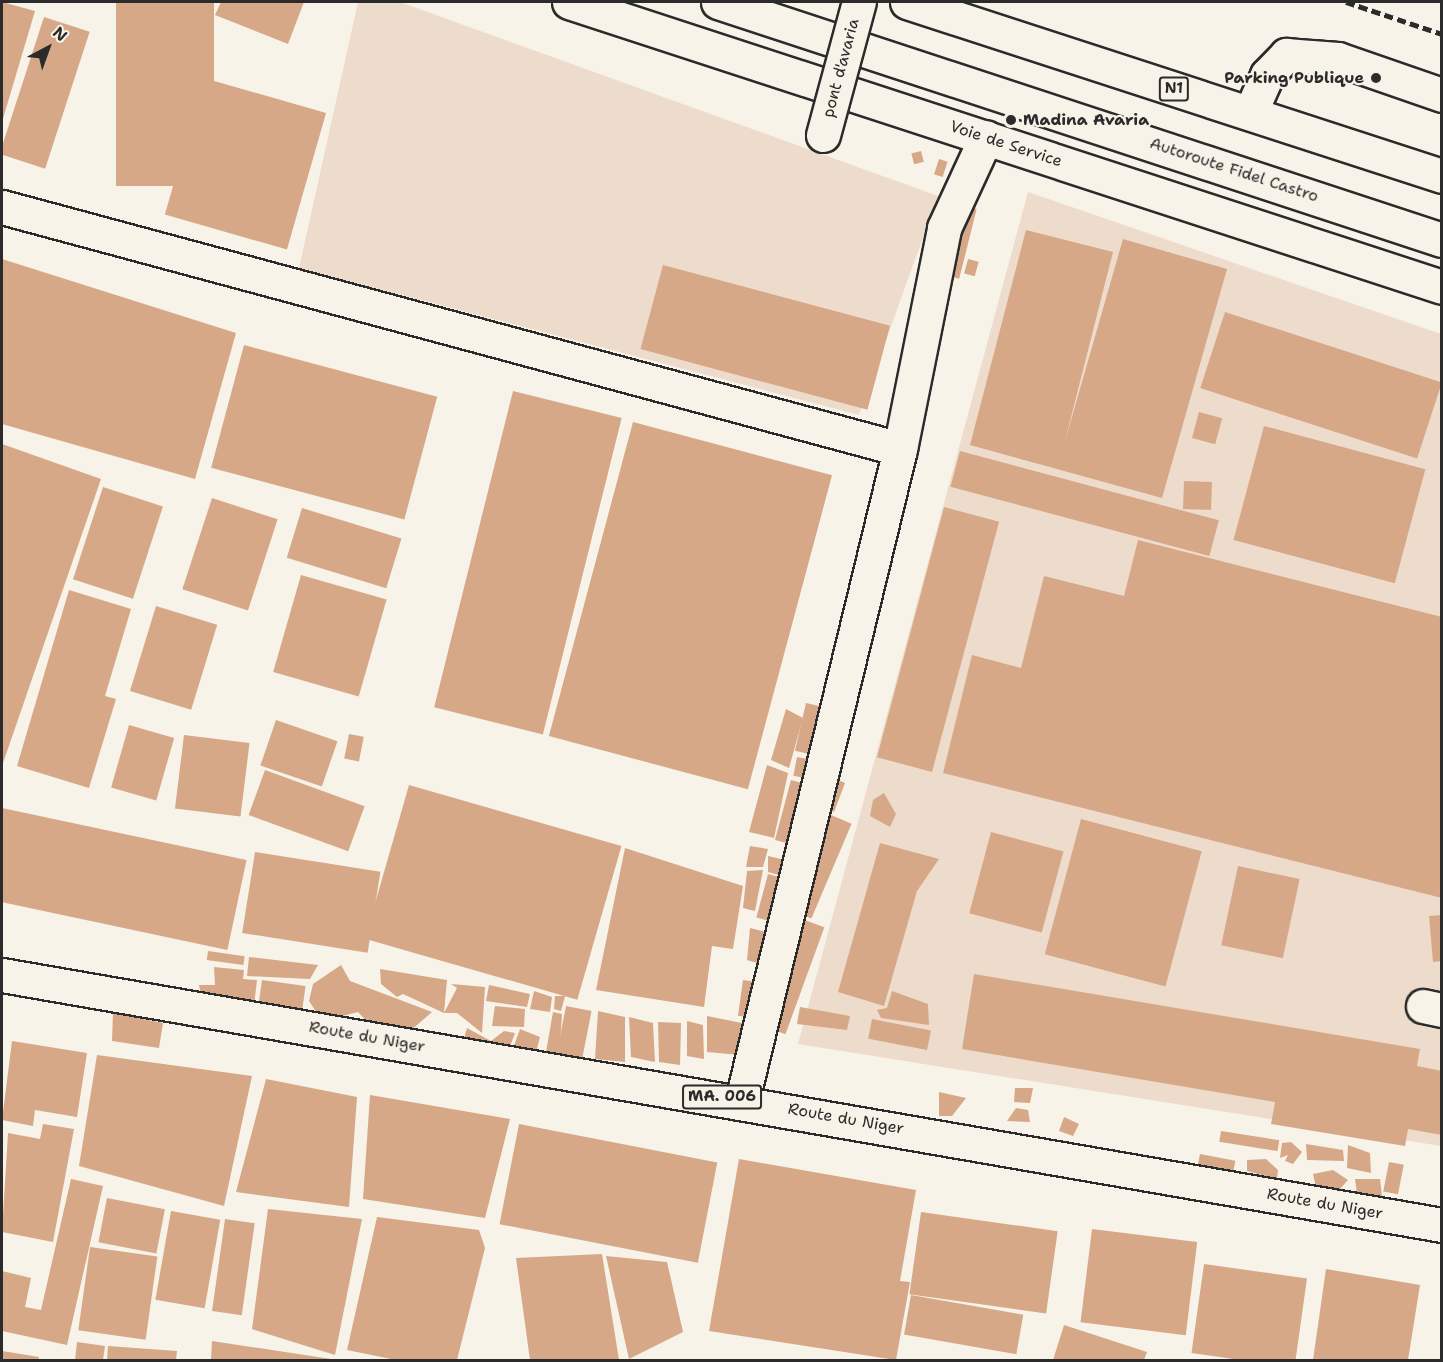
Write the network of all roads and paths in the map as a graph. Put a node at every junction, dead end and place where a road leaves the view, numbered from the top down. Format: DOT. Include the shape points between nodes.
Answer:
graph roads {
  1 [pos="569,2"];
  2 [pos="718,2"];
  3 [pos="859,2"];
  4 [pos="908,2"];
  5 [pos="1442,95"];
  6 [pos="1250,114"];
  7 [pos="823,135"];
  8 [pos="986,137"];
  9 [pos="1442,176"];
  10 [pos="2,207"];
  11 [pos="1346,207"];
  12 [pos="1442,240"];
  13 [pos="1334,250"];
  14 [pos="1442,287"];
  15 [pos="900,449"];
  16 [pos="2,975"];
  17 [pos="742,1100"];
  18 [pos="1442,1225"];
  1 -- 8 [label="main road, Voie de Service"];
  2 -- 11 [label="main road, Autoroute Fidel Castro"];
  3 -- 7 [label="main road, pont d'avaria, bridge"];
  4 -- 6 [label="main road, N1"];
  5 -- 6 [label="main road" via="1338,59 1287,55 1267,75"];
  6 -- 9 [label="main road, N1"];
  8 -- 13 [label="main road, Voie de Service"];
  8 -- 15 [label="main road" via="944,228"];
  10 -- 15 [label="main road"];
  11 -- 12 [label="main road, Autoroute Fidel Castro"];
  11 -- 13 [label="main road"];
  13 -- 14 [label="main road, Voie de Service"];
  15 -- 17 [label="main road"];
  16 -- 17 [label="main road, Route du Niger / MA. 006"];
  17 -- 18 [label="main road, Route du Niger / MA. 006"];
}
